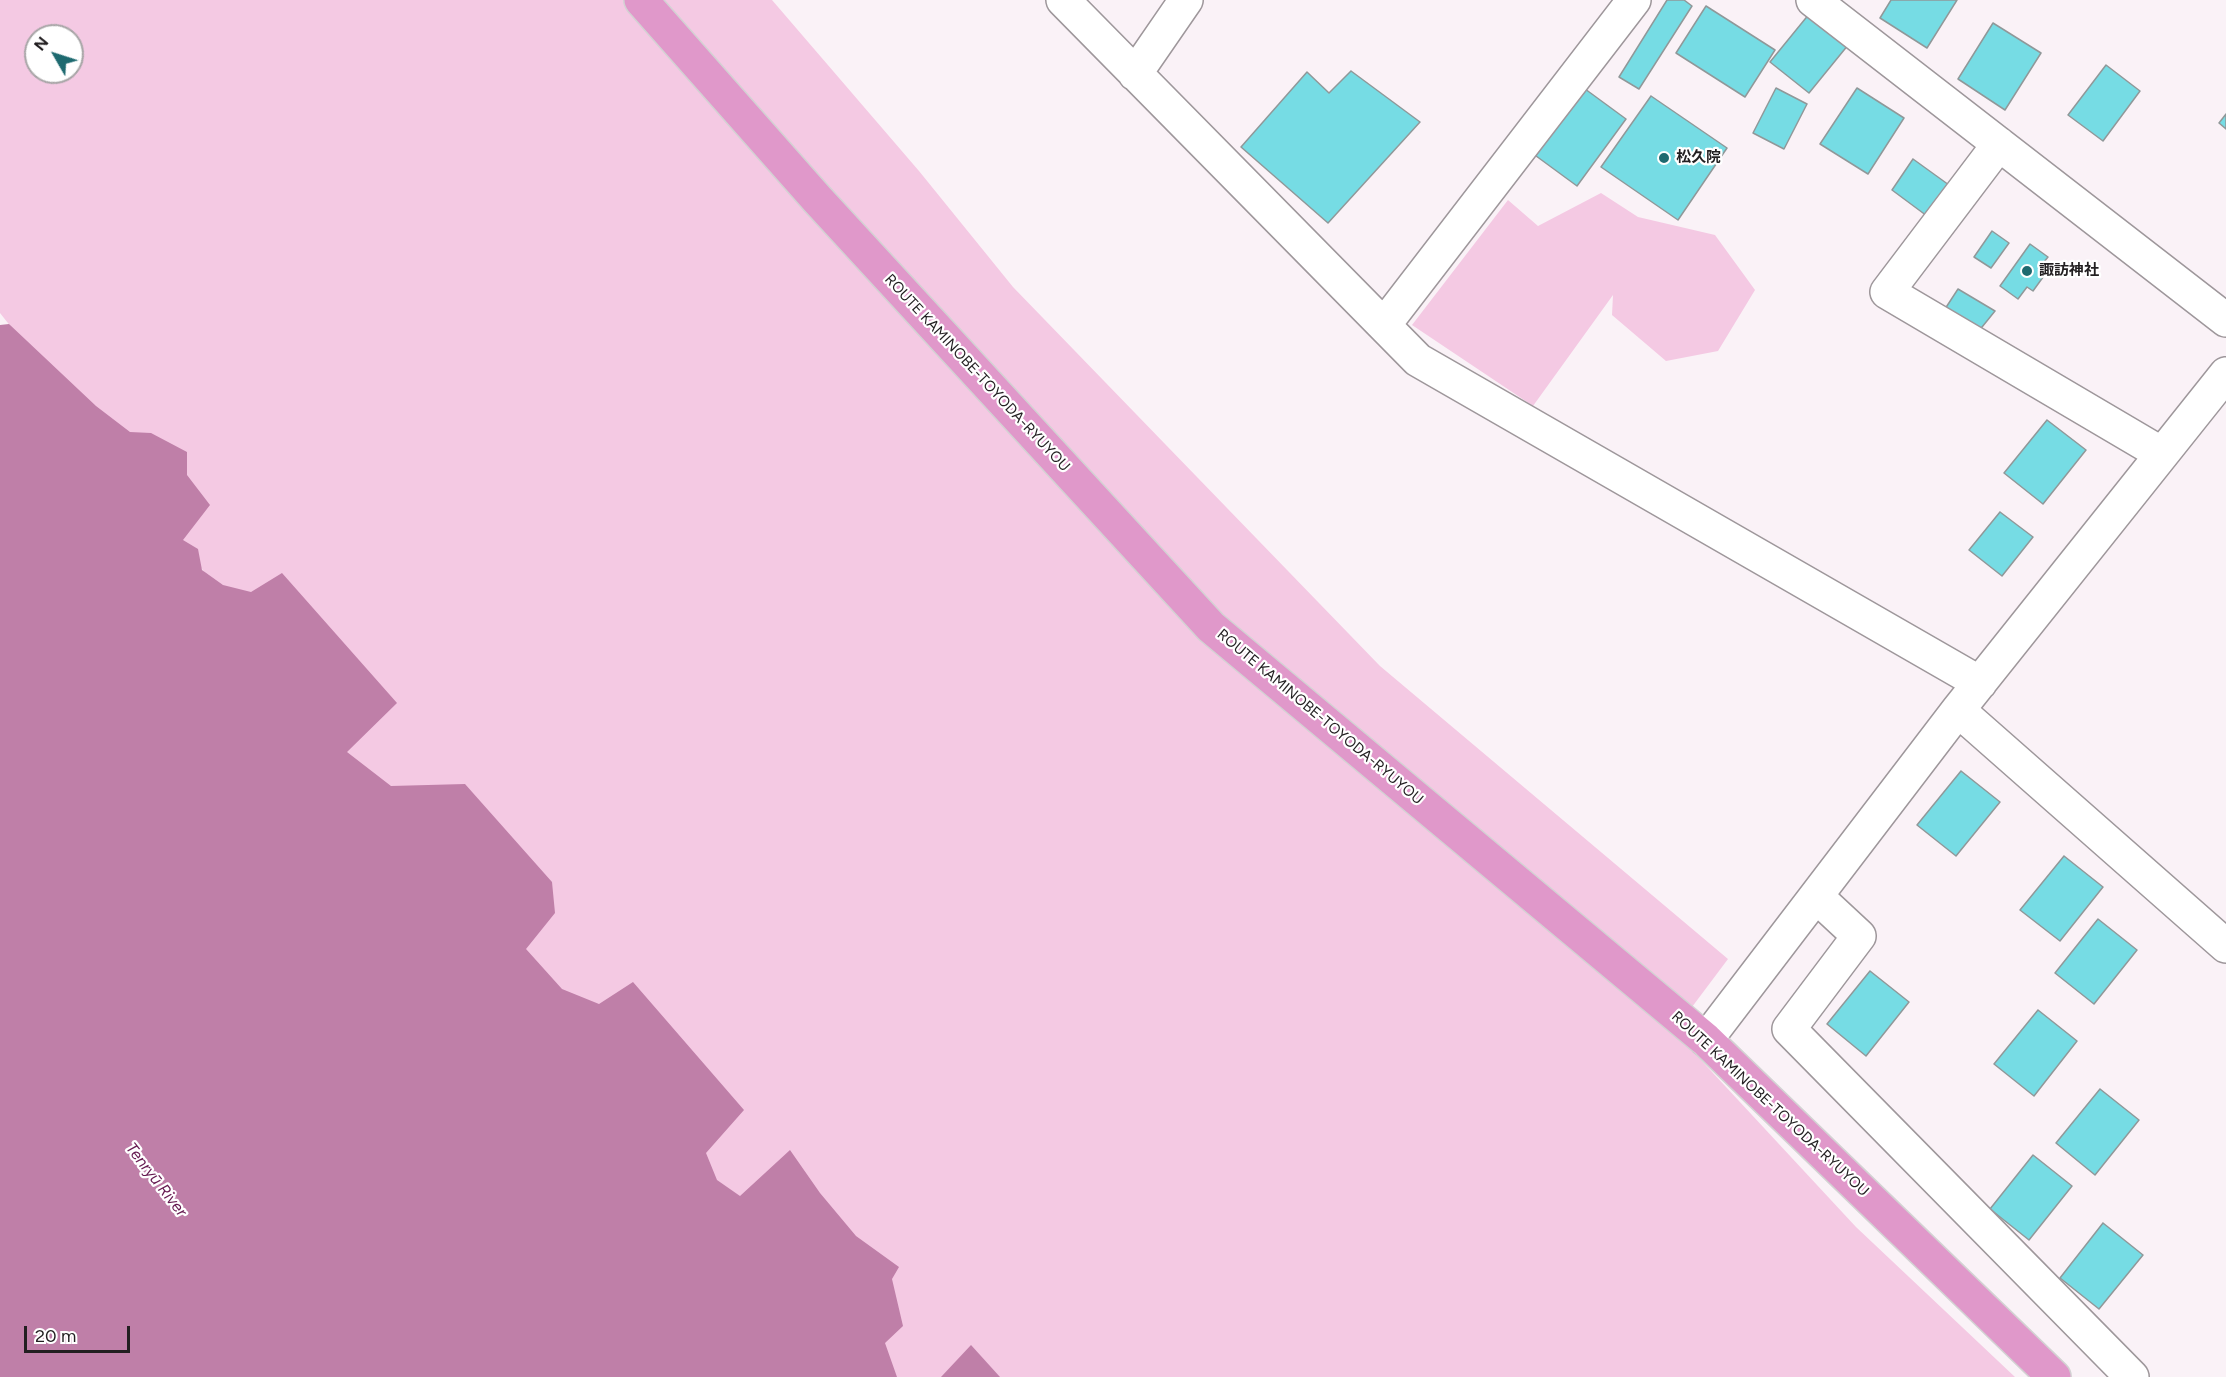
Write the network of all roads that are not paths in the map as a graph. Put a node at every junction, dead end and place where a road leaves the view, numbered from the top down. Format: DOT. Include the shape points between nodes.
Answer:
graph roads {
  1 [pos="641,0"];
  2 [pos="1063,0"];
  3 [pos="1186,0"];
  4 [pos="1634,0"];
  5 [pos="1813,0"];
  6 [pos="1135,74"];
  7 [pos="1999,144"];
  8 [pos="2226,320"];
  9 [pos="1384,325"];
  10 [pos="2226,374"];
  11 [pos="2163,454"];
  12 [pos="1980,683"];
  13 [pos="1958,710"];
  14 [pos="1816,896"];
  15 [pos="2226,946"];
  16 [pos="1706,1040"];
  17 [pos="2054,1377"];
  18 [pos="2132,1377"];
  1 -- 16 [label="main road, ROUTE KAMINOBE-TOYODA-RYUYOU" via="817,200 1211,627"];
  2 -- 6 [label="street"];
  3 -- 6 [label="street"];
  4 -- 9 [label="street"];
  5 -- 7 [label="street"];
  6 -- 9 [label="street"];
  7 -- 8 [label="street"];
  7 -- 11 [label="street" via="1887,292"];
  9 -- 12 [label="street" via="1418,360"];
  10 -- 11 [label="street"];
  11 -- 12 [label="street"];
  12 -- 13 [label="street"];
  13 -- 14 [label="street"];
  13 -- 15 [label="street"];
  14 -- 16 [label="street"];
  14 -- 18 [label="street" via="1859,936 1789,1029"];
  16 -- 17 [label="main road, ROUTE KAMINOBE-TOYODA-RYUYOU"];
}
